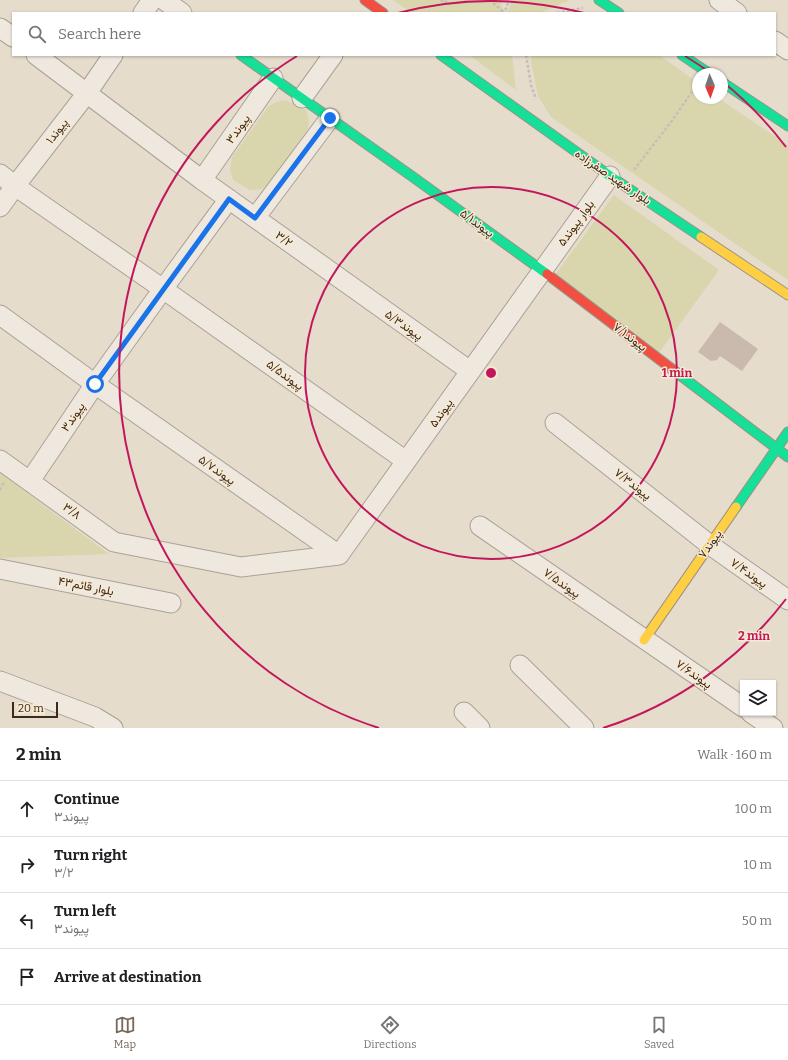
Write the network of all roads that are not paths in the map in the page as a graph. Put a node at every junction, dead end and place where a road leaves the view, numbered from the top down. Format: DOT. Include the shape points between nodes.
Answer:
graph roads {
  1 [pos="152,0"];
  2 [pos="164,0"];
  3 [pos="599,0"];
  4 [pos="719,0"];
  5 [pos="144,12"];
  6 [pos="181,12"];
  7 [pos="617,12"];
  8 [pos="736,12"];
  9 [pos="0,28"];
  10 [pos="12,36"];
  11 [pos="776,42"];
  12 [pos="788,50"];
  13 [pos="37,56"];
  14 [pos="112,56"];
  15 [pos="242,56"];
  16 [pos="332,56"];
  17 [pos="442,56"];
  18 [pos="683,56"];
  19 [pos="701,68"];
  20 [pos="273,78"];
  21 [pos="728,86"];
  22 [pos="87,93"];
  23 [pos="302,98"];
  24 [pos="330,118"];
  25 [pos="788,126"];
  26 [pos="0,174"];
  27 [pos="202,180"];
  28 [pos="617,181"];
  29 [pos="15,186"];
  30 [pos="229,199"];
  31 [pos="0,207"];
  32 [pos="255,218"];
  33 [pos="542,270"];
  34 [pos="339,278"];
  35 [pos="164,289"];
  36 [pos="788,295"];
  37 [pos="0,315"];
  38 [pos="470,371"];
  39 [pos="95,384"];
  40 [pos="555,423"];
  41 [pos="788,432"];
  42 [pos="776,448"];
  43 [pos="788,457"];
  44 [pos="0,460"];
  45 [pos="406,462"];
  46 [pos="30,481"];
  47 [pos="480,526"];
  48 [pos="710,545"];
  49 [pos="339,555"];
  50 [pos="0,569"];
  51 [pos="788,600"];
  52 [pos="171,603"];
  53 [pos="644,640"];
  54 [pos="520,665"];
  55 [pos="0,681"];
  56 [pos="740,706"];
  57 [pos="464,712"];
  58 [pos="755,716"];
  59 [pos="113,728"];
  60 [pos="480,728"];
  61 [pos="584,728"];
  62 [pos="773,728"];
  1 -- 5 [label="street"];
  2 -- 6 [label="street"];
  3 -- 7 [label="street"];
  4 -- 8 [label="street"];
  9 -- 10 [label="street"];
  11 -- 12 [label="street"];
  13 -- 22 [label="street, ۳/۲"];
  14 -- 22 [label="street, پیوند۱"];
  15 -- 20 [label="street, پیوند۵/۱"];
  16 -- 23 [label="street"];
  17 -- 28 [label="street, بلوار شهید صفرزاده"];
  18 -- 19 [label="street"];
  20 -- 23 [label="street, پیوند۵/۱"];
  20 -- 27 [label="street, پیوند۳"];
  21 -- 25 [label="street"];
  22 -- 27 [label="street, ۳/۲"];
  22 -- 29 [label="street, پیوند۱"];
  23 -- 24 [label="street, پیوند۵/۱"];
  24 -- 32 [label="street"];
  24 -- 33 [label="street, پیوند۵/۱"];
  26 -- 29 [label="street, پیوند۵/۵"];
  27 -- 30 [label="street, ۳/۲"];
  28 -- 33 [label="street, بلوار پیوند۵"];
  28 -- 36 [label="street, بلوار شهید صفرزاده"];
  29 -- 31 [label="street, پیوند۱"];
  29 -- 35 [label="street, پیوند۵/۵"];
  30 -- 32 [label="street, ۳/۲"];
  30 -- 35 [label="street, پیوند۳"];
  32 -- 34 [label="street, ۳/۲"];
  33 -- 38 [label="street, پیوند۵"];
  33 -- 42 [label="street, پیوند۷/۱"];
  34 -- 38 [label="street, پیوند۵/۳"];
  35 -- 39 [label="street, پیوند۳"];
  35 -- 45 [label="street, پیوند۵/۵"];
  37 -- 39 [label="street, پیوند۵/۷"];
  38 -- 45 [label="street, پیوند۵"];
  39 -- 46 [label="street, پیوند۳"];
  39 -- 49 [label="street, پیوند۵/۷"];
  40 -- 48 [label="street, پیوند۷/۳"];
  41 -- 42 [label="street, پیوند۷"];
  42 -- 43 [label="street, پیوند۷/۱"];
  42 -- 48 [label="street, پیوند۷"];
  44 -- 46 [label="street, ۳/۸"];
  45 -- 49 [label="street, پیوند۵"];
  46 -- 49 [label="street, ۳/۸" via="114,542 241,567"];
  47 -- 53 [label="street, پیوند۷/۵"];
  48 -- 51 [label="street, پیوند۷/۴"];
  48 -- 53 [label="street, پیوند۷"];
  50 -- 52 [label="street, بلوار قائم۴۳"];
  53 -- 56 [label="street, پیوند۷/۶"];
  54 -- 61 [label="street"];
  55 -- 59 [label="street" via="95,717"];
  57 -- 60 [label="street"];
  58 -- 62 [label="street"];
}
